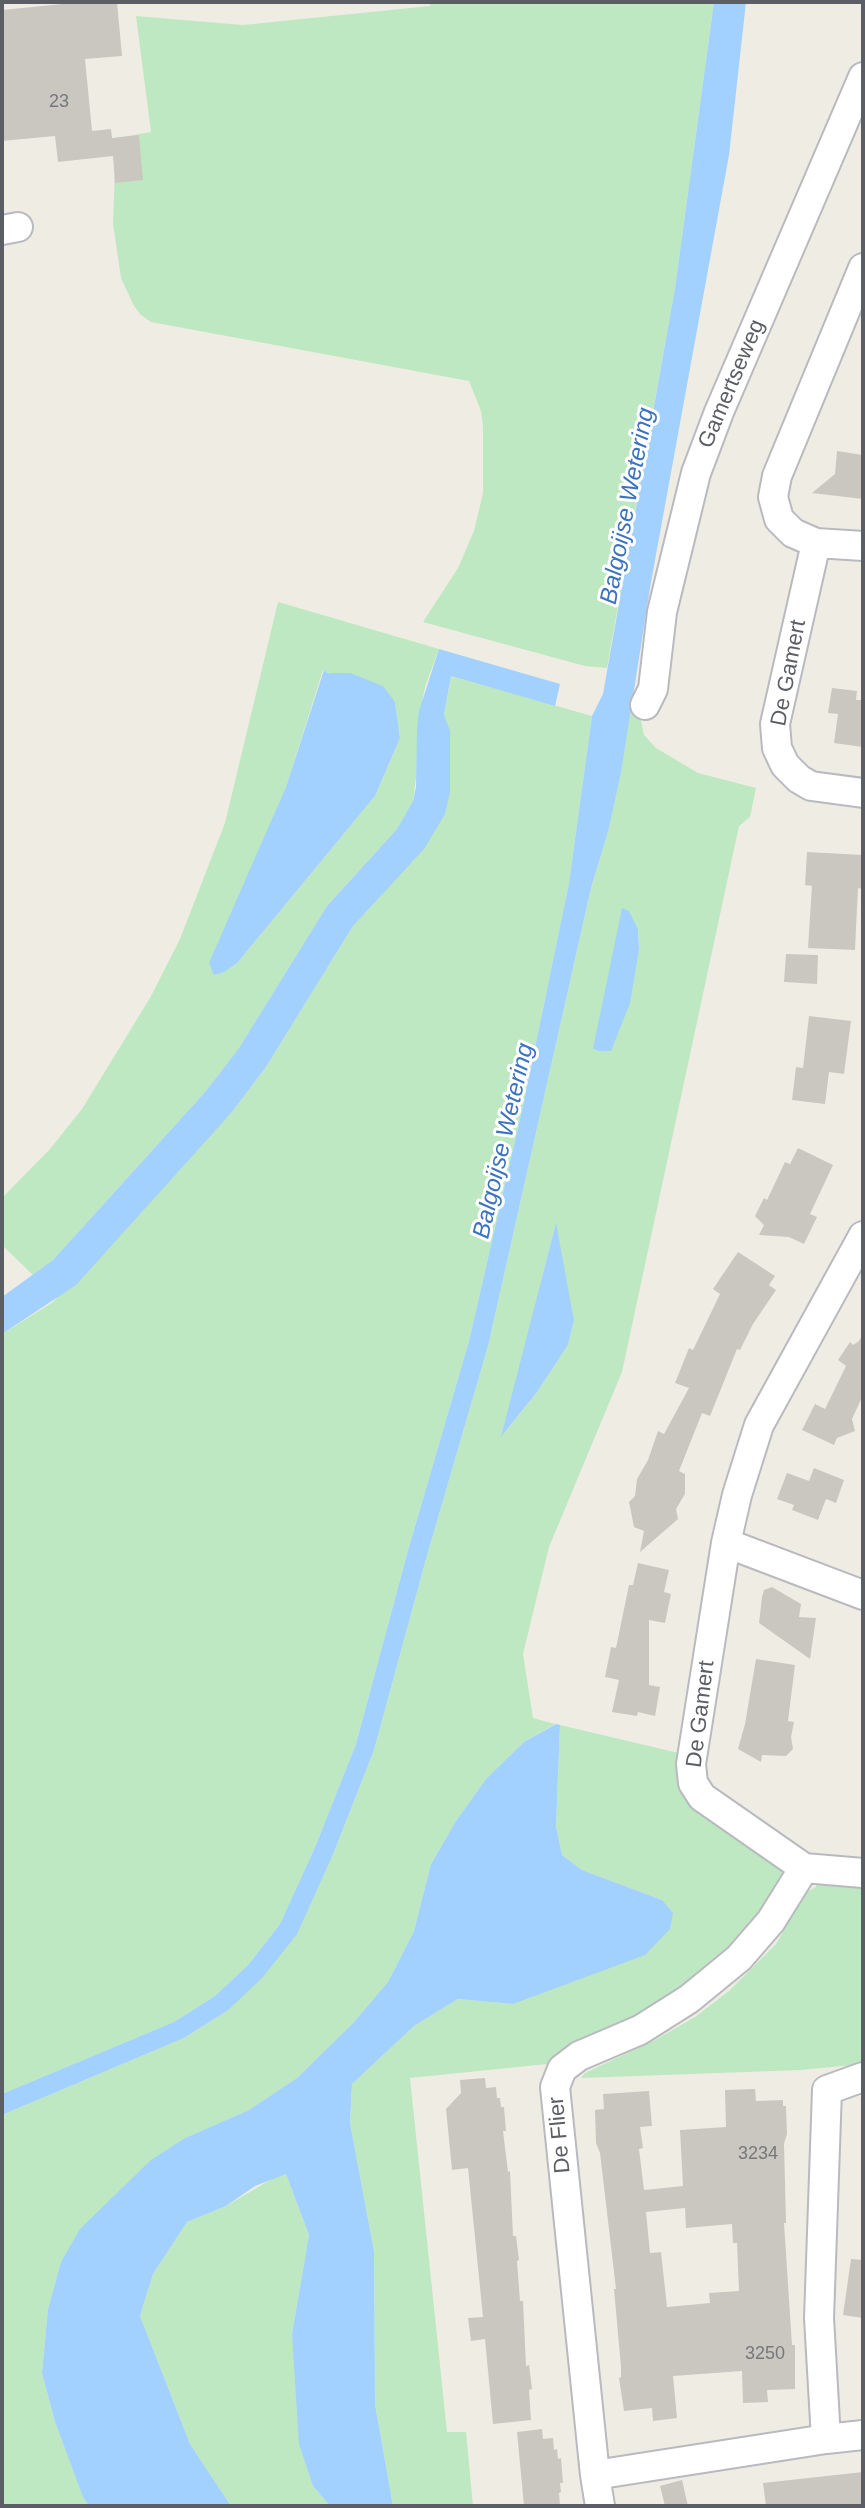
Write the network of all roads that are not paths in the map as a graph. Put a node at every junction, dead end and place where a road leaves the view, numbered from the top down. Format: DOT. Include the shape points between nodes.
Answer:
graph roads {
  1 [pos="863,77"];
  2 [pos="863,268"];
  3 [pos="816,543"];
  4 [pos="863,546"];
  5 [pos="645,705"];
  6 [pos="863,793"];
  7 [pos="863,1236"];
  8 [pos="852,1283"];
  9 [pos="726,1543"];
  10 [pos="863,1595"];
  11 [pos="804,1868"];
  12 [pos="863,1873"];
  13 [pos="863,2077"];
  14 [pos="863,2435"];
  15 [pos="826,2439"];
  16 [pos="595,2475"];
  17 [pos="600,2506"];
  1 -- 5 [label="street, Gamertseweg" via="696,473 662,612 653,689"];
  2 -- 3 [label="street" via="773,497 779,519 793,533"];
  3 -- 4 [label="street"];
  3 -- 6 [label="street, De Gamert" via="775,724 777,748 785,765 811,786"];
  7 -- 8 [label="street, De Gamert"];
  8 -- 9 [label="street, De Gamert" via="759,1425"];
  9 -- 10 [label="street"];
  9 -- 11 [label="street, De Gamert" via="691,1764 693,1783 702,1797"];
  11 -- 12 [label="street, De Gamert"];
  11 -- 16 [label="street, De Flier" via="771,1921 739,1958 640,2030 579,2056 562,2069 555,2087"];
  13 -- 15 [label="street" via="827,2090 819,2318"];
  14 -- 15 [label="street"];
  15 -- 16 [label="street"];
  16 -- 17 [label="street, De Flier"];
}
